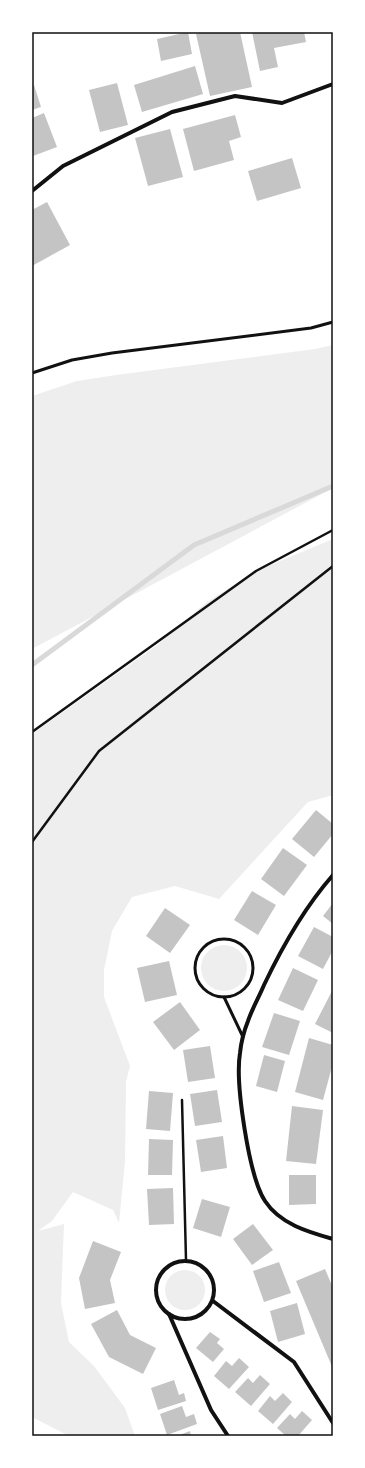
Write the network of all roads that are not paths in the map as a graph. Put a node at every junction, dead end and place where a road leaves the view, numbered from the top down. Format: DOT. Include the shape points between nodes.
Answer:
graph roads {
  1 [pos="333,84"];
  2 [pos="32,191"];
  3 [pos="333,322"];
  4 [pos="32,373"];
  5 [pos="333,875"];
  6 [pos="224,998"];
  7 [pos="243,1038"];
  8 [pos="333,1239"];
  9 [pos="212,1301"];
  10 [pos="168,1314"];
  11 [pos="333,1422"];
  12 [pos="228,1436"];
  1 -- 2 [label="street" via="282,103 235,96 172,112 63,166"];
  3 -- 4 [label="lane" via="311,328 72,360"];
  5 -- 7 [label="street" via="299,918 282,947 248,1020"];
  6 -- 6 [label="lane" via="242,991 249,984 252,961 241,944 222,938 207,944 200,951 194,963 194,973 205,991"];
  6 -- 7 [label="lane"];
  7 -- 8 [label="street" via="239,1054 246,1141 260,1190 266,1202 290,1224"];
  9 -- 10 [label="street" via="207,1310 199,1316 188,1319"];
  9 -- 10 [label="street" via="214,1281 201,1264 186,1260 170,1264 157,1280 156,1298"];
  9 -- 11 [label="street" via="294,1362"];
  10 -- 12 [label="street" via="211,1410"];
}
